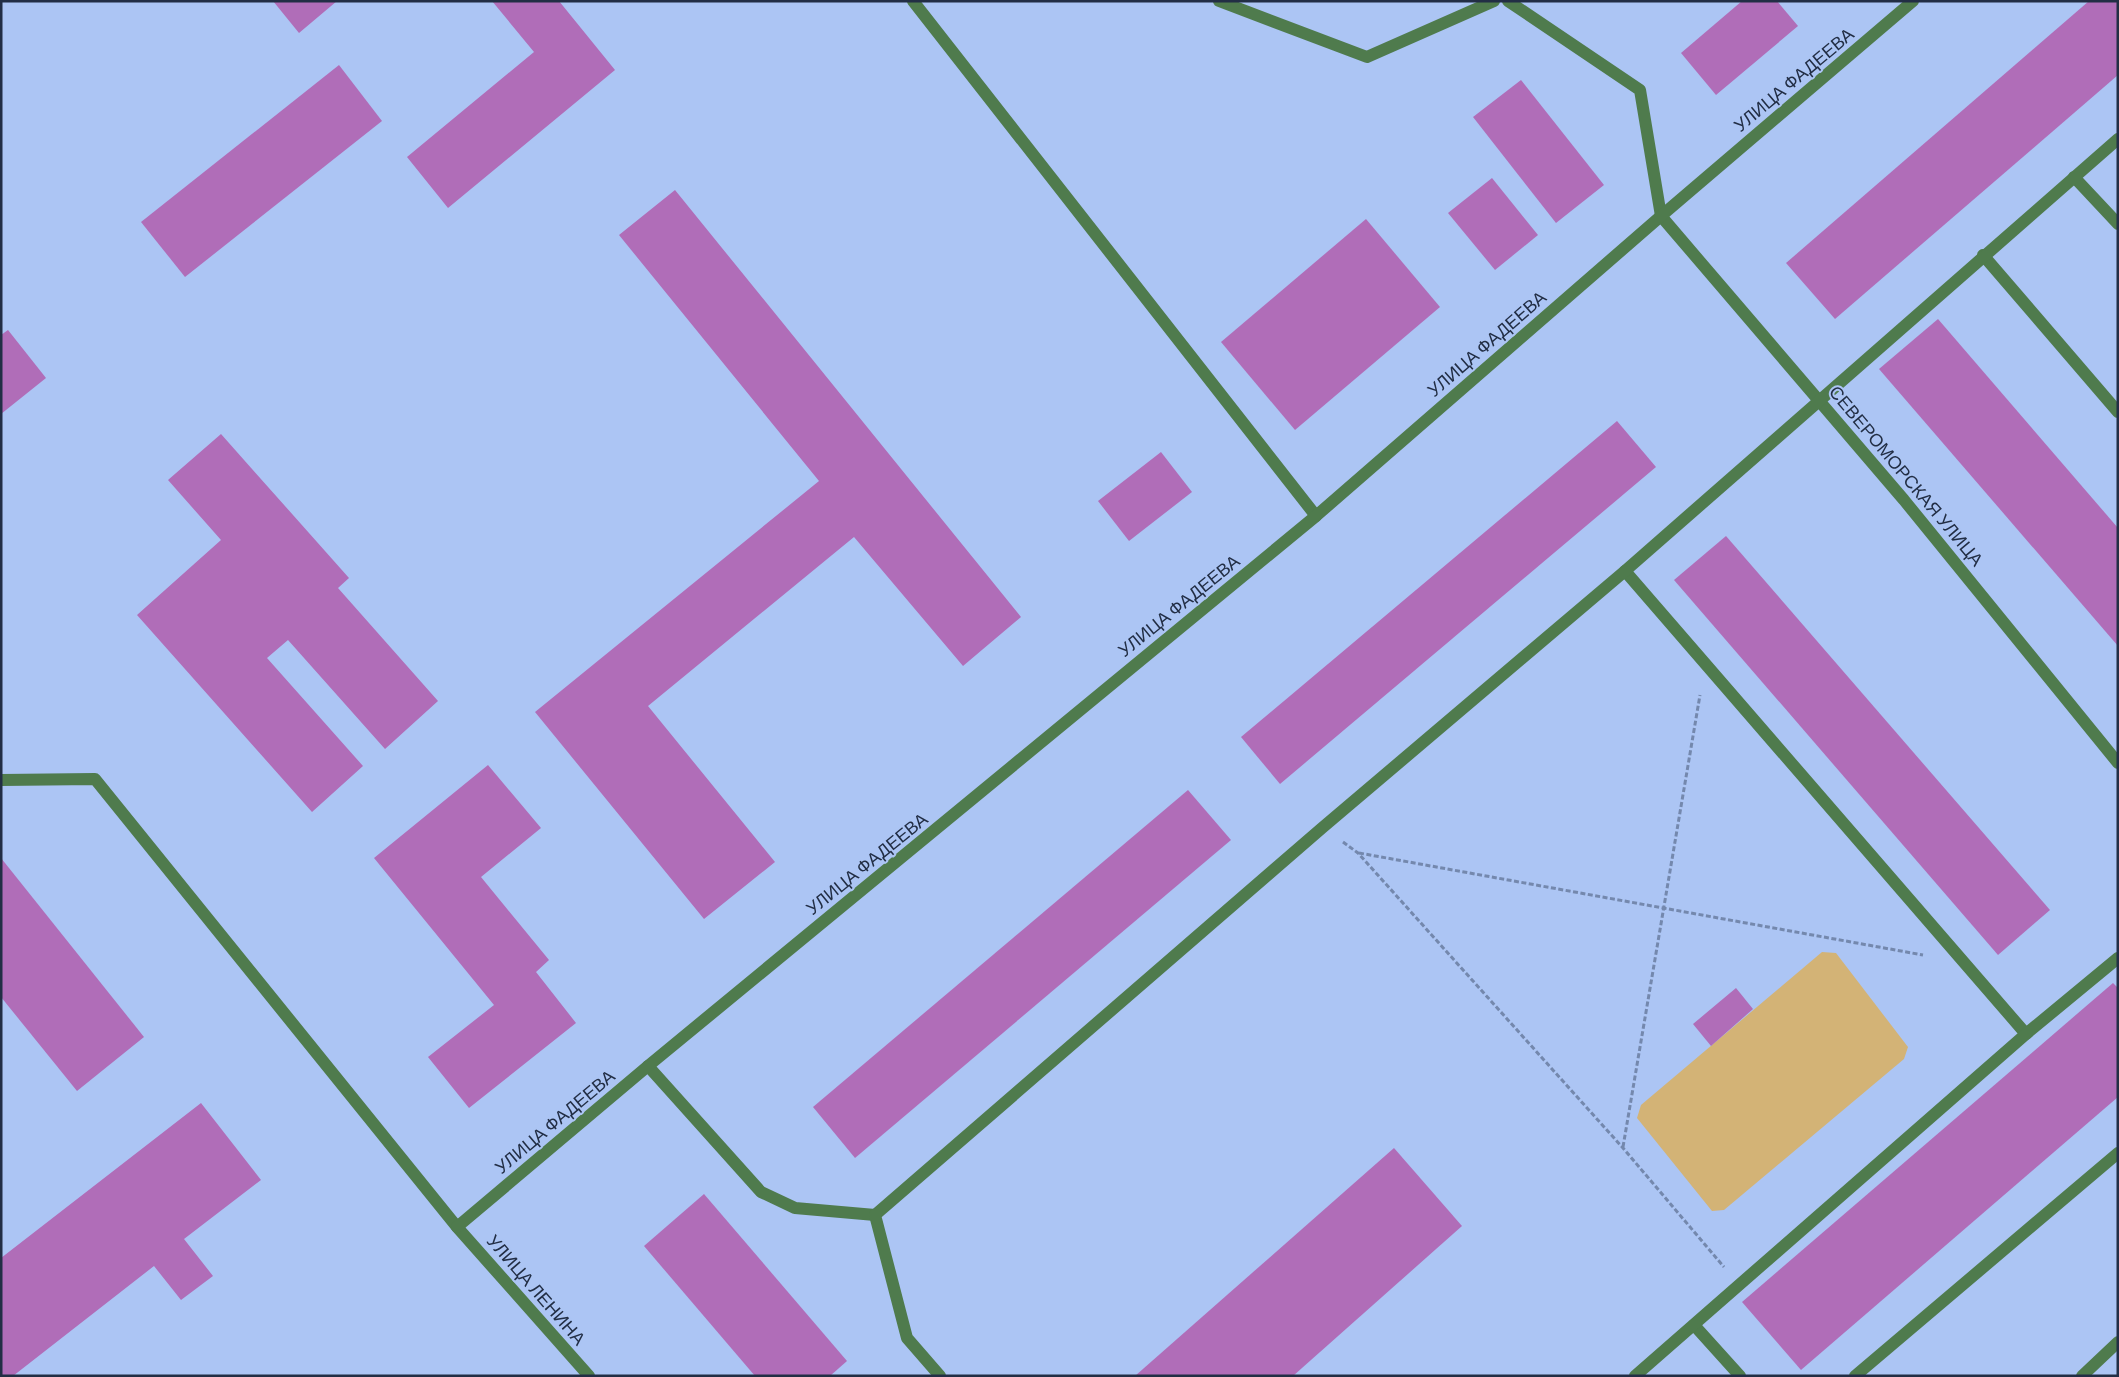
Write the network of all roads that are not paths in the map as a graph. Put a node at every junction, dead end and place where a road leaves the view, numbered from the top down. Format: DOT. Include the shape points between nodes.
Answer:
graph roads {
  1 [pos="913,1"];
  2 [pos="1219,1"];
  3 [pos="1494,1"];
  4 [pos="1508,1"];
  5 [pos="1913,1"];
  6 [pos="2118,139"];
  7 [pos="2074,177"];
  8 [pos="1661,216"];
  9 [pos="2118,224"];
  10 [pos="1984,255"];
  11 [pos="1820,400"];
  12 [pos="2118,412"];
  13 [pos="1316,516"];
  14 [pos="1625,571"];
  15 [pos="2118,763"];
  16 [pos="1,780"];
  17 [pos="2118,958"];
  18 [pos="2026,1034"];
  19 [pos="648,1066"];
  20 [pos="2118,1153"];
  21 [pos="876,1214"];
  22 [pos="458,1226"];
  23 [pos="1694,1325"];
  24 [pos="2118,1342"];
  25 [pos="589,1376"];
  26 [pos="940,1376"];
  27 [pos="1635,1376"];
  28 [pos="1740,1376"];
  29 [pos="1855,1376"];
  30 [pos="2082,1376"];
  1 -- 13 [label="street"];
  2 -- 3 [label="street" via="1366,57"];
  4 -- 8 [label="street" via="1640,90"];
  5 -- 8 [label="street, УЛИЦА ФАДЕЕВА"];
  6 -- 7 [label="street"];
  7 -- 9 [label="street"];
  7 -- 10 [label="street"];
  8 -- 11 [label="street, СЕВЕРОМОРСКАЯ УЛИЦА"];
  8 -- 13 [label="street, УЛИЦА ФАДЕЕВА"];
  10 -- 11 [label="street"];
  10 -- 12 [label="street"];
  11 -- 14 [label="street"];
  11 -- 15 [label="street, СЕВЕРОМОРСКАЯ УЛИЦА"];
  13 -- 19 [label="street, УЛИЦА ФАДЕЕВА"];
  14 -- 18 [label="street"];
  14 -- 21 [label="street"];
  16 -- 22 [label="street, УЛИЦА ЛЕНИНА" via="95,779"];
  17 -- 18 [label="street"];
  18 -- 23 [label="street"];
  19 -- 21 [label="street" via="761,1192 795,1208"];
  19 -- 22 [label="street, УЛИЦА ФАДЕЕВА"];
  20 -- 29 [label="street"];
  21 -- 26 [label="street" via="907,1338"];
  22 -- 25 [label="street, УЛИЦА ЛЕНИНА"];
  23 -- 27 [label="street"];
  23 -- 28 [label="street"];
  24 -- 30 [label="street"];
}
